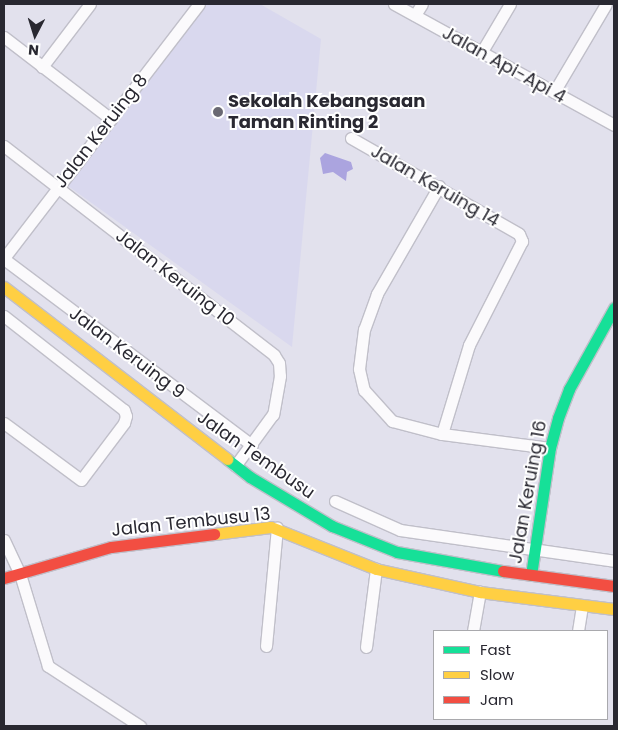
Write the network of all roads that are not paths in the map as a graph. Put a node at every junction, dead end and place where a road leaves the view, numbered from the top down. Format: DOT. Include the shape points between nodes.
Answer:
graph roads {
  1 [pos="90,4"];
  2 [pos="199,4"];
  3 [pos="394,4"];
  4 [pos="422,4"];
  5 [pos="510,4"];
  6 [pos="605,6"];
  7 [pos="614,14"];
  8 [pos="415,15"];
  9 [pos="4,37"];
  10 [pos="481,53"];
  11 [pos="42,67"];
  12 [pos="554,92"];
  13 [pos="111,119"];
  14 [pos="614,125"];
  15 [pos="351,138"];
  16 [pos="4,146"];
  17 [pos="438,186"];
  18 [pos="58,188"];
  19 [pos="4,258"];
  20 [pos="4,286"];
  21 [pos="614,308"];
  22 [pos="4,316"];
  23 [pos="4,422"];
  24 [pos="442,434"];
  25 [pos="252,445"];
  26 [pos="550,448"];
  27 [pos="235,466"];
  28 [pos="335,502"];
  29 [pos="277,528"];
  30 [pos="4,540"];
  31 [pos="534,551"];
  32 [pos="614,560"];
  33 [pos="376,569"];
  34 [pos="20,574"];
  35 [pos="531,575"];
  36 [pos="4,578"];
  37 [pos="614,586"];
  38 [pos="480,592"];
  39 [pos="582,605"];
  40 [pos="614,609"];
  41 [pos="473,630"];
  42 [pos="578,630"];
  43 [pos="266,646"];
  44 [pos="366,647"];
  45 [pos="140,726"];
  1 -- 11 [label="street"];
  2 -- 13 [label="street, Jalan Keruing 8"];
  3 -- 8 [label="street, Jalan Api-Api 4"];
  4 -- 8 [label="street"];
  5 -- 10 [label="street"];
  6 -- 7 [label="street"];
  6 -- 12 [label="street"];
  8 -- 10 [label="street, Jalan Api-Api 4"];
  9 -- 11 [label="street"];
  10 -- 12 [label="street, Jalan Api-Api 4"];
  11 -- 13 [label="street"];
  12 -- 14 [label="street, Jalan Api-Api 4"];
  13 -- 18 [label="street, Jalan Keruing 8"];
  15 -- 17 [label="street, Jalan Keruing 14"];
  16 -- 18 [label="street, Jalan Keruing 10"];
  17 -- 24 [label="street, Jalan Keruing 14" via="520,234 519,248 470,345"];
  17 -- 24 [label="street" via="377,294 364,329 359,369 364,390 392,421"];
  18 -- 19 [label="street, Jalan Keruing 8"];
  18 -- 25 [label="street, Jalan Keruing 10" via="274,355 279,363 280,376 273,414"];
  19 -- 25 [label="street, Jalan Keruing 9"];
  20 -- 27 [label="street, Jalan Tembusu"];
  21 -- 26 [label="street, Jalan Keruing 16" via="570,389"];
  22 -- 23 [label="street" via="124,410 126,416 81,480"];
  24 -- 26 [label="street"];
  25 -- 27 [label="street"];
  26 -- 31 [label="street, Jalan Keruing 16"];
  27 -- 35 [label="street, Jalan Tembusu" via="290,504 332,526 397,552"];
  28 -- 31 [label="street" via="400,530"];
  29 -- 33 [label="street, Jalan Tembusu 13"];
  29 -- 34 [label="street, Jalan Tembusu 13" via="111,547"];
  29 -- 43 [label="street"];
  30 -- 34 [label="street"];
  31 -- 32 [label="street"];
  31 -- 35 [label="street, Jalan Keruing 16"];
  33 -- 38 [label="street, Jalan Tembusu 13"];
  33 -- 44 [label="street"];
  34 -- 36 [label="street, Jalan Tembusu 13"];
  34 -- 45 [label="street" via="48,666"];
  35 -- 37 [label="street, Jalan Tembusu"];
  38 -- 39 [label="street, Jalan Tembusu 13"];
  38 -- 41 [label="street"];
  39 -- 40 [label="street, Jalan Tembusu 13"];
  39 -- 42 [label="street"];
}
